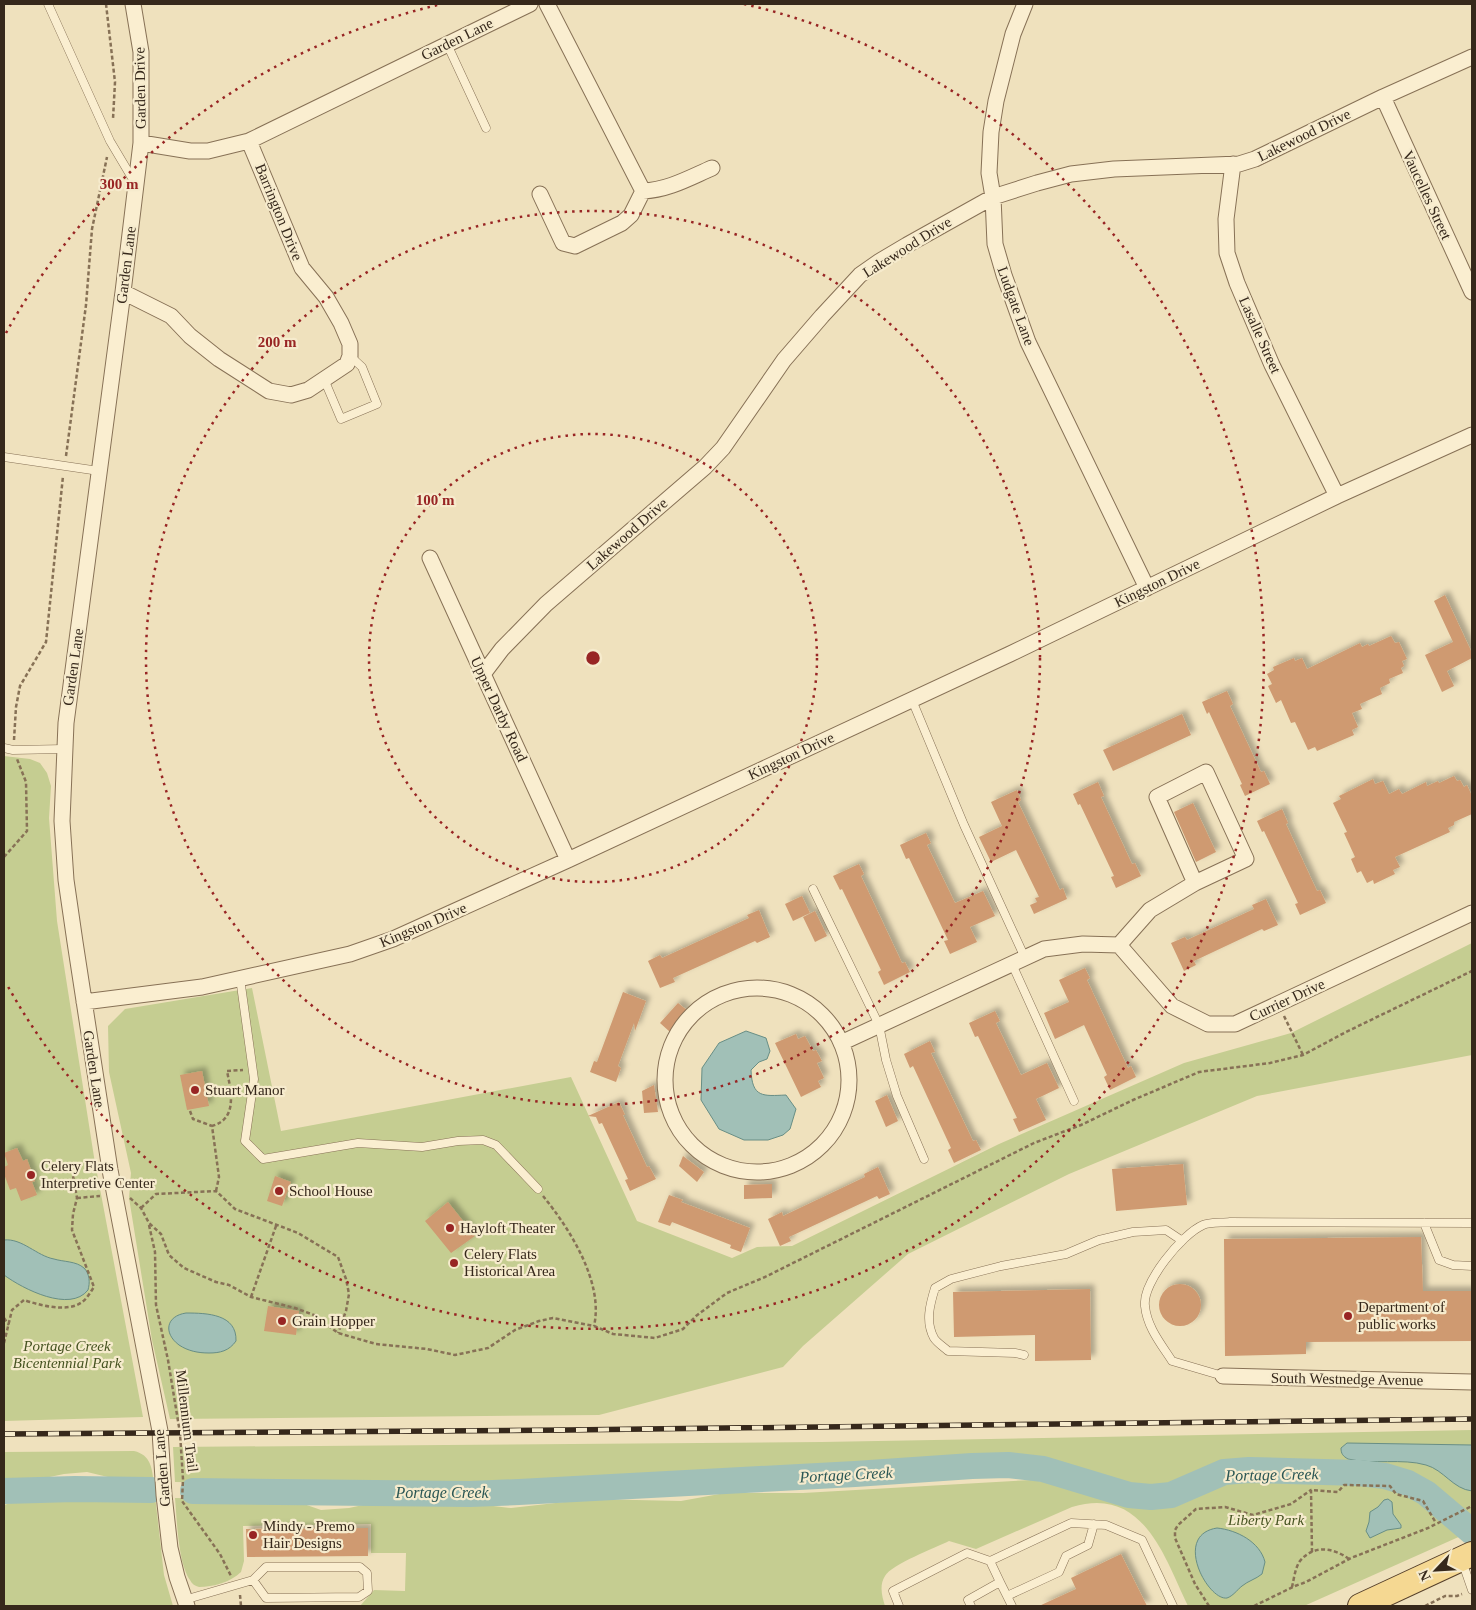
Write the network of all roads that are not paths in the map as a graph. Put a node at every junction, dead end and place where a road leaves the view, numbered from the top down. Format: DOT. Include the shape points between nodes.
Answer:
graph roads {
  1 [pos="48,4"];
  2 [pos="134,4"];
  3 [pos="530,4"];
  4 [pos="547,4"];
  5 [pos="1025,4"];
  6 [pos="447,44"];
  7 [pos="1472,57"];
  8 [pos="1383,97"];
  9 [pos="486,128"];
  10 [pos="250,141"];
  11 [pos="141,143"];
  12 [pos="1233,164"];
  13 [pos="712,168"];
  14 [pos="136,185"];
  15 [pos="643,191"];
  16 [pos="540,194"];
  17 [pos="993,197"];
  18 [pos="123,292"];
  19 [pos="1472,292"];
  20 [pos="350,356"];
  21 [pos="324,379"];
  22 [pos="1472,435"];
  23 [pos="4,457"];
  24 [pos="99,471"];
  25 [pos="1337,496"];
  26 [pos="430,558"];
  27 [pos="1147,588"];
  28 [pos="484,674"];
  29 [pos="912,700"];
  30 [pos="4,748"];
  31 [pos="64,749"];
  32 [pos="568,860"];
  33 [pos="1195,883"];
  34 [pos="813,889"];
  35 [pos="1472,913"];
  36 [pos="1119,945"];
  37 [pos="1019,961"];
  38 [pos="240,978"];
  39 [pos="84,1002"];
  40 [pos="879,1026"];
  41 [pos="841,1043"];
  42 [pos="1074,1101"];
  43 [pos="924,1159"];
  44 [pos="538,1189"];
  45 [pos="1424,1222"];
  46 [pos="1472,1223"];
  47 [pos="1181,1240"];
  48 [pos="1472,1266"];
  49 [pos="1024,1355"];
  50 [pos="1223,1376"];
  51 [pos="1472,1382"];
  52 [pos="1094,1524"];
  53 [pos="1468,1556"];
  54 [pos="990,1561"];
  55 [pos="253,1580"];
  56 [pos="1000,1582"];
  57 [pos="1472,1589"];
  58 [pos="1007,1596"];
  59 [pos="186,1603"];
  60 [pos="1365,1605"];
  61 [pos="899,1606"];
  62 [pos="970,1606"];
  63 [pos="1012,1606"];
  64 [pos="1173,1606"];
  1 -- 14 [label="lane" via="110,140"];
  2 -- 11 [label="street, Garden Drive" via="141,52"];
  3 -- 6 [label="street, Garden Lane"];
  4 -- 15 [label="street"];
  5 -- 17 [label="street, Ludgate Lane" via="1013,34 996,102 989,173"];
  6 -- 9 [label="lane"];
  6 -- 10 [label="street, Garden Lane"];
  7 -- 8 [label="street, Lakewood Drive"];
  8 -- 12 [label="street, Lakewood Drive" via="1255,159"];
  8 -- 19 [label="street, Vaucelles Street"];
  10 -- 11 [label="street, Garden Lane" via="208,151"];
  10 -- 20 [label="street, Barrington Drive" via="302,268 326,297 341,323 350,344"];
  11 -- 14 [label="street, Garden Lane"];
  12 -- 17 [label="street, Lakewood Drive" via="1071,174"];
  12 -- 25 [label="street, Lasalle Street" via="1226,220 1227,252 1272,365"];
  13 -- 15 [label="street" via="670,187"];
  14 -- 18 [label="street, Garden Lane"];
  15 -- 16 [label="street" via="631,215 622,223 575,246 564,243"];
  17 -- 27 [label="street, Ludgate Lane" via="995,244 1016,312"];
  17 -- 28 [label="street, Lakewood Drive" via="880,261 855,281 784,360 711,461 546,604 502,649"];
  18 -- 21 [label="street" via="171,316 190,336 269,391 291,395 308,390"];
  18 -- 24 [label="street, Garden Lane"];
  20 -- 21 [label="street" via="348,364"];
  20 -- 21 [label="lane" via="362,367 377,404 341,419"];
  22 -- 25 [label="street, Kingston Drive"];
  23 -- 24 [label="lane"];
  24 -- 31 [label="street, Garden Lane"];
  25 -- 27 [label="street, Kingston Drive"];
  26 -- 28 [label="street, Upper Darby Road"];
  27 -- 29 [label="street, Kingston Drive"];
  28 -- 32 [label="street, Upper Darby Road"];
  29 -- 32 [label="street, Kingston Drive"];
  29 -- 37 [label="lane"];
  30 -- 31 [label="lane"];
  31 -- 39 [label="street, Garden Lane" via="62,821 66,880"];
  32 -- 38 [label="street, Kingston Drive" via="393,939 350,954"];
  33 -- 33 [label="street" via="1246,859 1206,772 1157,797"];
  33 -- 36 [label="street" via="1150,910"];
  34 -- 40 [label="lane"];
  35 -- 36 [label="street, Currier Drive" via="1235,1024 1208,1024 1172,1006"];
  36 -- 37 [label="street" via="1083,944 1044,949"];
  37 -- 40 [label="street"];
  37 -- 42 [label="lane"];
  38 -- 39 [label="street, Kingston Drive"];
  38 -- 44 [label="lane" via="254,1079 246,1141 263,1159 358,1143 422,1148 483,1140 496,1145"];
  39 -- 59 [label="street, Garden Lane" via="110,1170 160,1431 170,1548"];
  40 -- 41 [label="street"];
  40 -- 43 [label="lane" via="897,1096"];
  41 -- 41 [label="street" via="830,1023 808,1002 780,990 750,987 720,994 694,1011 675,1035 665,1064 665,1094 675,1124 694,1148 719,1165 749,1172 780,1170 808,1158 830,1137 844,1110 849,1080"];
  45 -- 46 [label="lane"];
  45 -- 47 [label="lane" via="1230,1222 1203,1225"];
  45 -- 48 [label="lane" via="1439,1260"];
  47 -- 49 [label="lane" via="1166,1230 1133,1232 1099,1240 1066,1254 951,1279 935,1288 929,1320 934,1338 948,1352"];
  47 -- 50 [label="lane" via="1147,1288 1145,1304 1149,1324 1172,1361"];
  50 -- 51 [label="street, South Westnedge Avenue"];
  52 -- 54 [label="lane" via="1071,1523"];
  52 -- 58 [label="lane" via="1088,1545 1066,1556 1059,1572"];
  52 -- 64 [label="lane" via="1106,1525 1142,1540"];
  53 -- 57 [label="lane"];
  53 -- 60 [label="main road"];
  54 -- 56 [label="lane"];
  54 -- 61 [label="lane" via="967,1553 893,1591"];
  55 -- 55 [label="lane" via="266,1598 359,1598 368,1591 367,1573 360,1567 266,1567"];
  55 -- 59 [label="lane"];
  56 -- 58 [label="lane"];
  56 -- 62 [label="lane" via="968,1600"];
  58 -- 63 [label="lane"];
}
